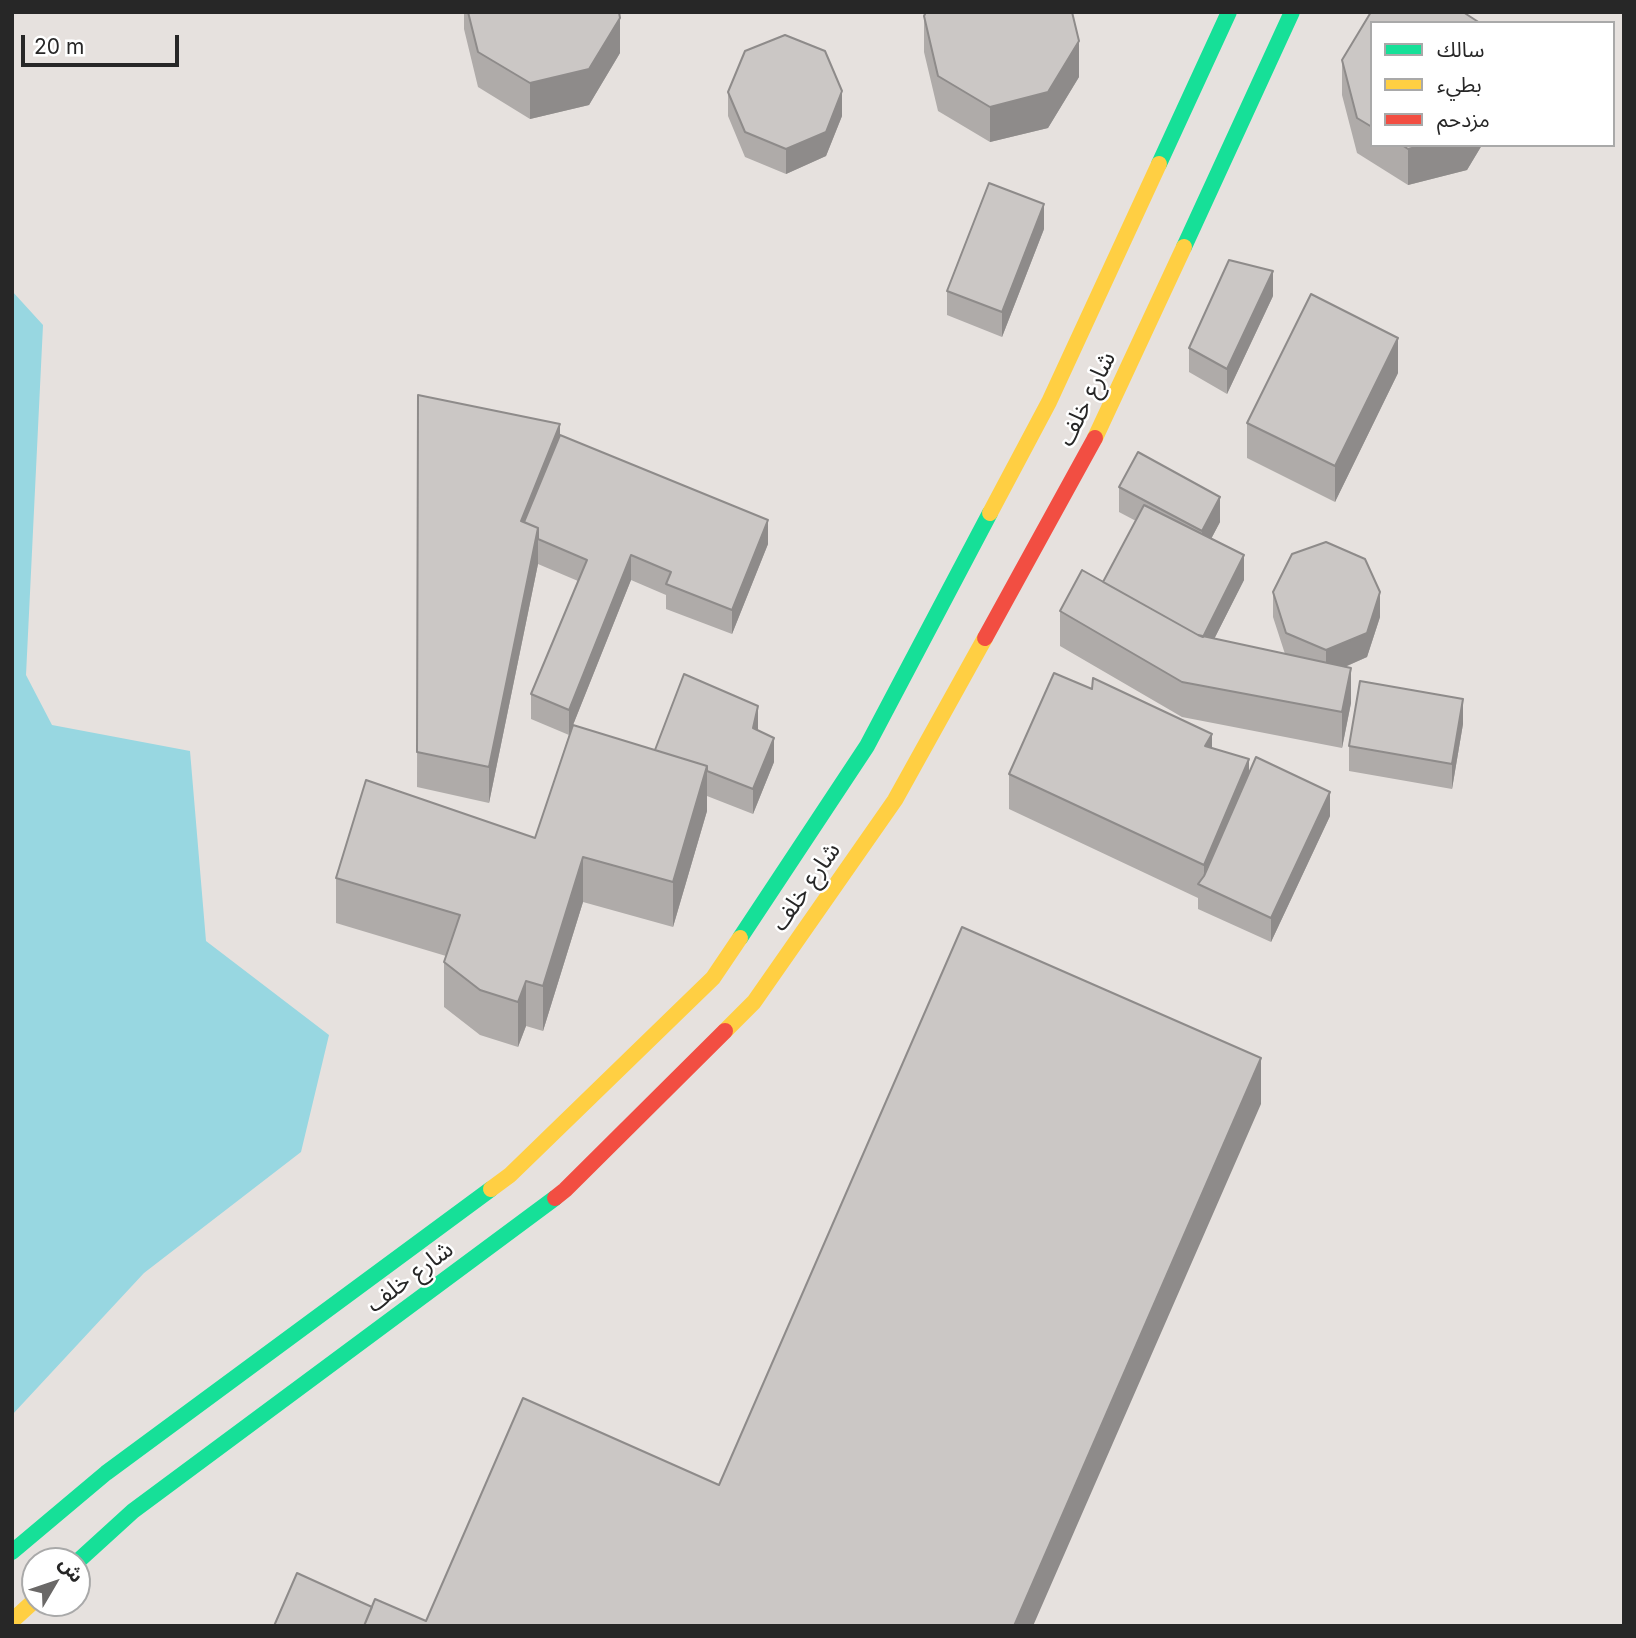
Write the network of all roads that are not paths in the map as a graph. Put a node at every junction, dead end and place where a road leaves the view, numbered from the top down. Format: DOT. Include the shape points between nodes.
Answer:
graph roads {
  1 [pos="1229,12"];
  2 [pos="1292,12"];
  3 [pos="91,1549"];
  4 [pos="12,1552"];
  1 -- 4 [label="highway, شارع خلف" via="1049,402 867,746 713,978 510,1175 106,1473"];
  2 -- 3 [label="highway, شارع خلف" via="1106,418 895,800 754,1002 565,1190 133,1511"];
}
